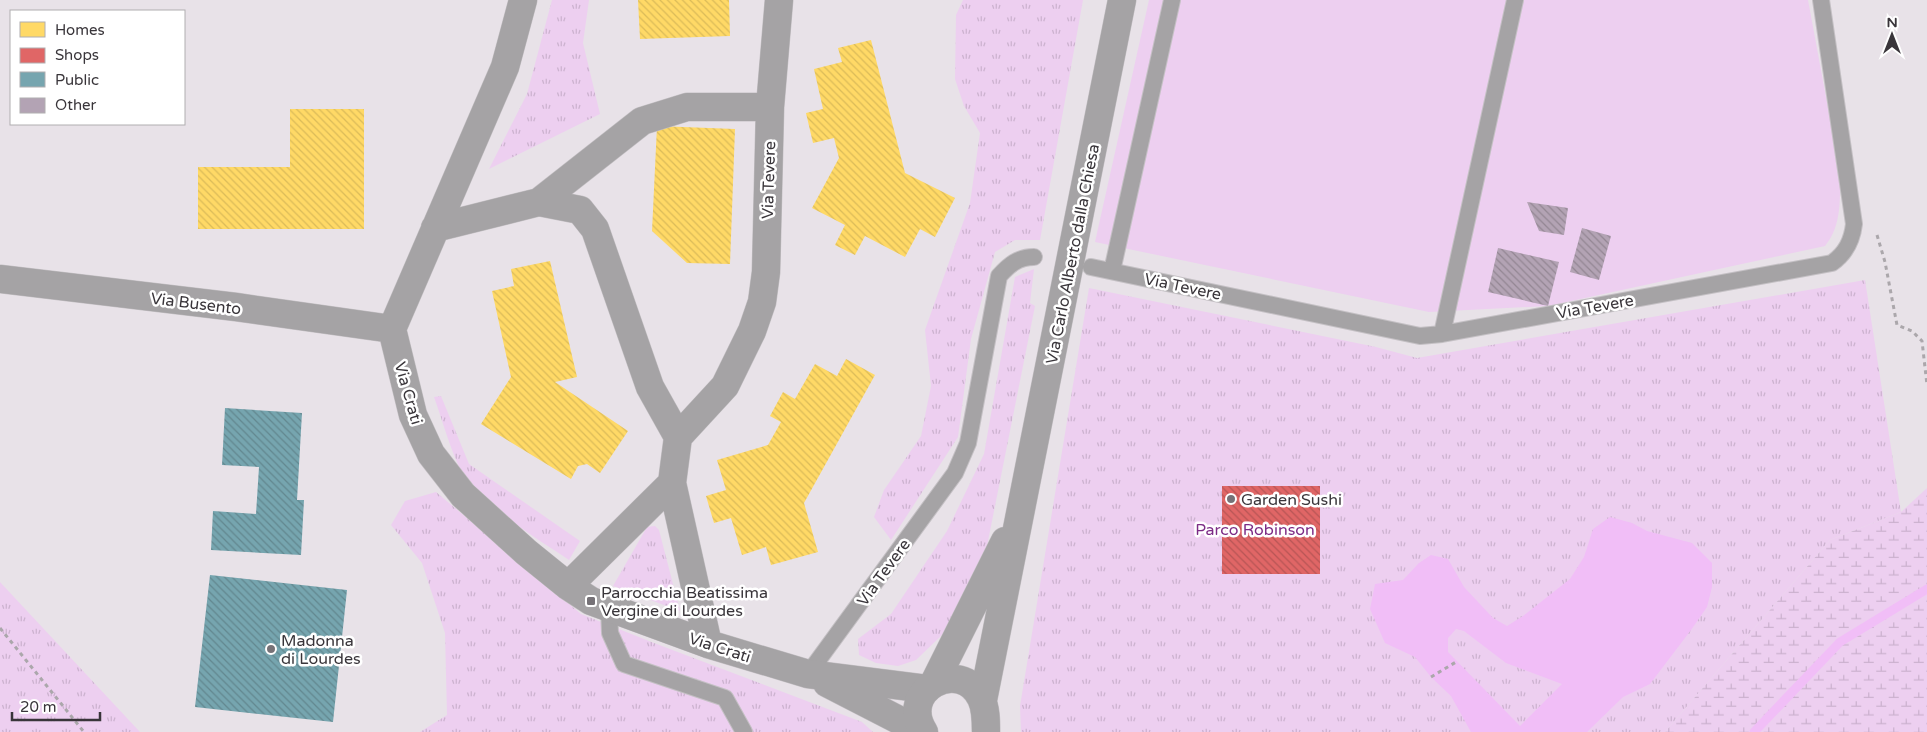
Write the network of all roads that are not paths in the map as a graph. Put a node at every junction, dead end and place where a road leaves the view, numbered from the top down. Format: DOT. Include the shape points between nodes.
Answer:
graph roads {
  1 [pos="523,0"];
  2 [pos="779,0"];
  3 [pos="1122,0"];
  4 [pos="1172,0"];
  5 [pos="1515,0"];
  6 [pos="1821,0"];
  7 [pos="770,107"];
  8 [pos="539,202"];
  9 [pos="435,228"];
  10 [pos="1034,257"];
  11 [pos="1091,267"];
  12 [pos="1112,271"];
  13 [pos="0,279"];
  14 [pos="392,329"];
  15 [pos="1442,334"];
  16 [pos="678,437"];
  17 [pos="672,483"];
  18 [pos="1022,507"];
  19 [pos="568,586"];
  20 [pos="609,608"];
  21 [pos="708,644"];
  22 [pos="808,674"];
  23 [pos="930,686"];
  24 [pos="983,719"];
  25 [pos="744,732"];
  26 [pos="923,732"];
  1 -- 9 [label="street" via="505,67"];
  2 -- 7 [label="street, Via Tevere"];
  3 -- 18 [label="street, Via Carlo Alberto dalla Chiesa"];
  4 -- 12 [label="lane"];
  5 -- 15 [label="lane"];
  6 -- 15 [label="lane, Via Tevere" via="1854,224 1853,236 1842,256 1832,263"];
  7 -- 8 [label="street" via="688,106 642,121"];
  7 -- 16 [label="street, Via Tevere" via="766,272 762,302 752,331 725,386"];
  8 -- 9 [label="street"];
  8 -- 16 [label="street" via="580,210 595,230 650,388"];
  9 -- 14 [label="street"];
  10 -- 22 [label="lane, Via Tevere" via="1009,264 999,276 968,442 954,473"];
  11 -- 12 [label="lane, Via Tevere"];
  12 -- 15 [label="lane, Via Tevere" via="1420,336"];
  13 -- 14 [label="street, Via Busento"];
  14 -- 19 [label="street, Via Crati" via="413,415 431,454 462,495"];
  16 -- 17 [label="street"];
  17 -- 19 [label="street"];
  17 -- 21 [label="street"];
  18 -- 23 [label="street, Via Carlo Alberto dalla Chiesa"];
  18 -- 24 [label="street, Via Carlo Alberto dalla Chiesa"];
  19 -- 20 [label="street, Via Crati"];
  20 -- 21 [label="street, Via Crati"];
  20 -- 25 [label="lane" via="610,633 624,664 725,698"];
  21 -- 22 [label="street, Via Crati"];
  22 -- 23 [label="street, Via Crati"];
  22 -- 26 [label="street, Via Crati"];
  23 -- 24 [label="street, Via Crati" via="945,679 967,683 976,690"];
  23 -- 26 [label="street, Via Carlo Alberto dalla Chiesa" via="918,706"];
}
